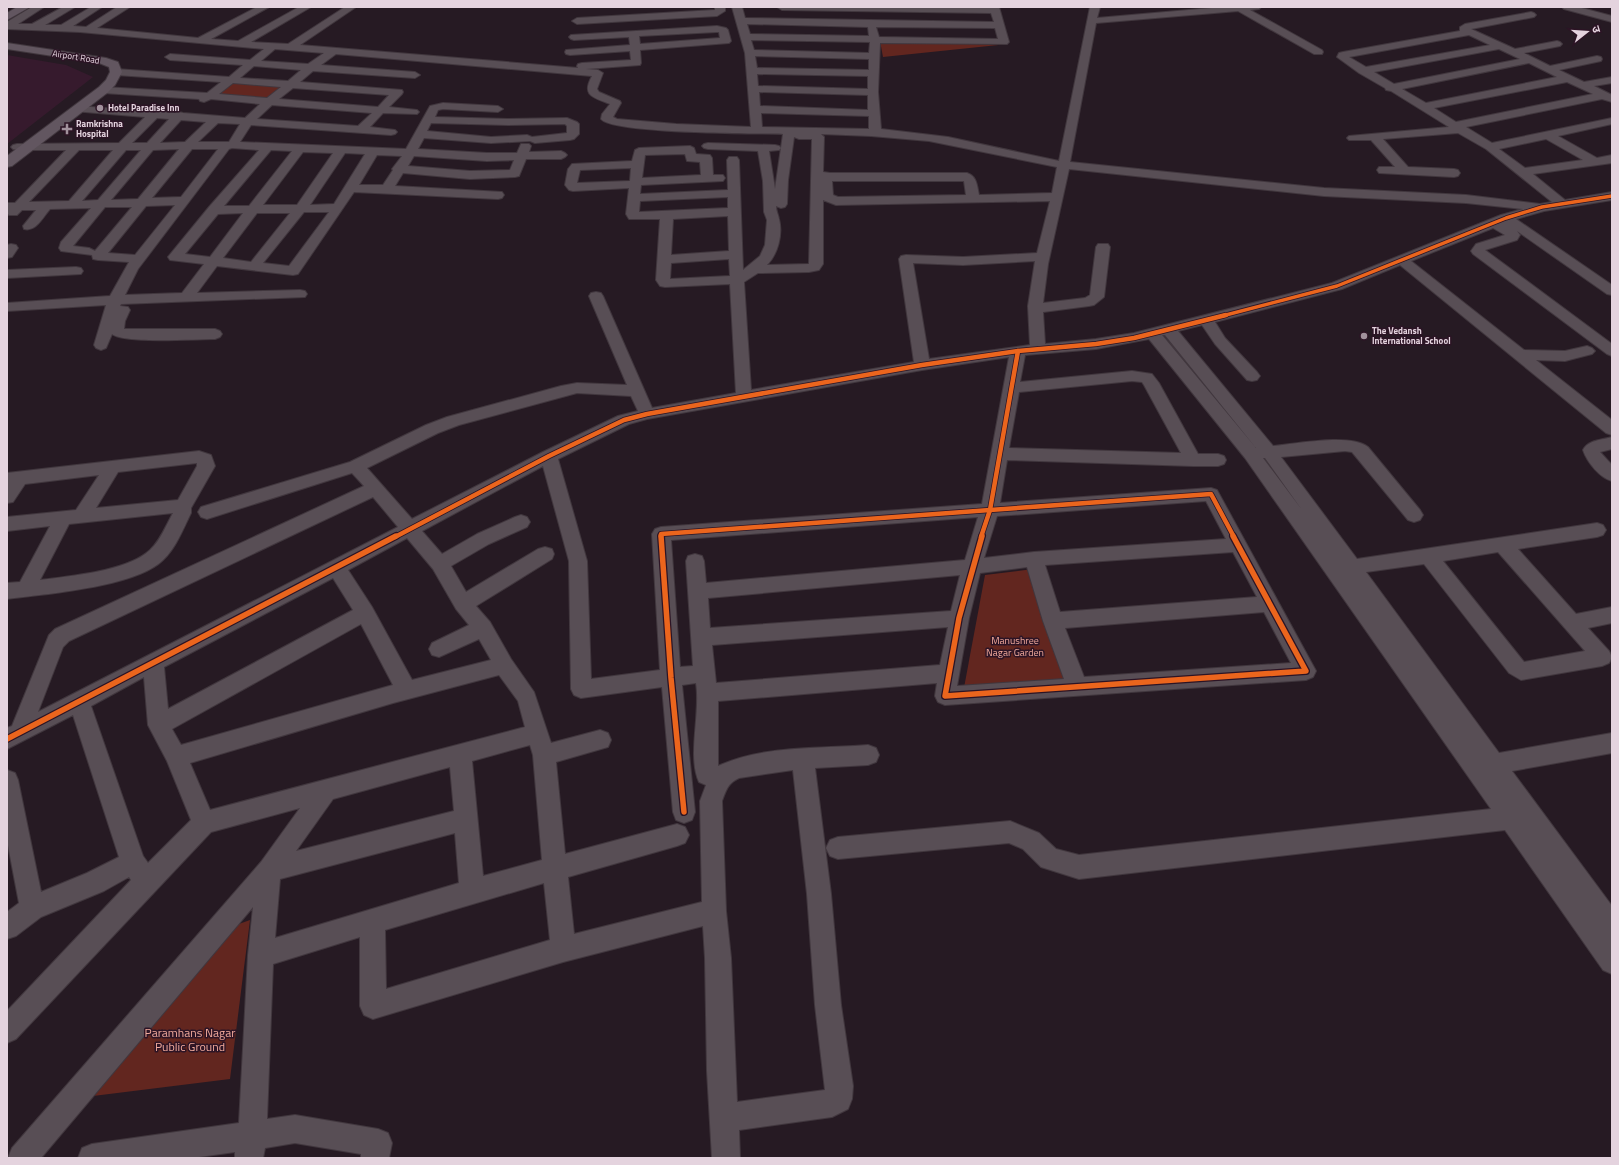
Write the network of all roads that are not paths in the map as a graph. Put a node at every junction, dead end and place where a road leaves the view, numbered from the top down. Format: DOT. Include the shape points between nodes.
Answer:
graph roads {
  1 [pos="17,7"];
  2 [pos="26,7"];
  3 [pos="39,7"];
  4 [pos="122,7"];
  5 [pos="264,7"];
  6 [pos="306,7"];
  7 [pos="351,7"];
  8 [pos="633,7"];
  9 [pos="720,7"];
  10 [pos="737,7"];
  11 [pos="782,7"];
  12 [pos="1095,7"];
  13 [pos="1256,7"];
  14 [pos="1568,7"];
  15 [pos="1580,7"];
  16 [pos="70,8"];
  17 [pos="870,8"];
  18 [pos="994,8"];
  19 [pos="1235,8"];
  20 [pos="94,9"];
  21 [pos="7,12"];
  22 [pos="1531,15"];
  23 [pos="7,17"];
  24 [pos="634,18"];
  25 [pos="1612,19"];
  26 [pos="577,21"];
  27 [pos="741,21"];
  28 [pos="1092,21"];
  29 [pos="871,24"];
  30 [pos="999,25"];
  31 [pos="7,26"];
  32 [pos="36,26"];
  33 [pos="63,28"];
  34 [pos="87,30"];
  35 [pos="1470,32"];
  36 [pos="634,34"];
  37 [pos="1496,34"];
  38 [pos="745,36"];
  39 [pos="574,37"];
  40 [pos="1482,37"];
  41 [pos="875,40"];
  42 [pos="200,41"];
  43 [pos="240,44"];
  44 [pos="1558,44"];
  45 [pos="7,46"];
  46 [pos="1500,46"];
  47 [pos="272,47"];
  48 [pos="289,48"];
  49 [pos="635,48"];
  50 [pos="7,51"];
  51 [pos="334,51"];
  52 [pos="570,52"];
  53 [pos="1318,52"];
  54 [pos="1515,52"];
  55 [pos="750,53"];
  56 [pos="875,56"];
  57 [pos="170,57"];
  58 [pos="431,58"];
  59 [pos="1597,59"];
  60 [pos="1531,60"];
  61 [pos="252,63"];
  62 [pos="578,66"];
  63 [pos="311,67"];
  64 [pos="1550,69"];
  65 [pos="751,71"];
  66 [pos="1363,71"];
  67 [pos="116,72"];
  68 [pos="873,73"];
  69 [pos="415,75"];
  70 [pos="1569,78"];
  71 [pos="231,80"];
  72 [pos="1612,80"];
  73 [pos="290,84"];
  74 [pos="1585,86"];
  75 [pos="1390,88"];
  76 [pos="753,89"];
  77 [pos="103,90"];
  78 [pos="398,92"];
  79 [pos="873,92"];
  80 [pos="209,96"];
  81 [pos="1608,97"];
  82 [pos="269,102"];
  83 [pos="1423,107"];
  84 [pos="77,109"];
  85 [pos="498,109"];
  86 [pos="754,109"];
  87 [pos="380,110"];
  88 [pos="536,110"];
  89 [pos="413,112"];
  90 [pos="874,113"];
  91 [pos="155,114"];
  92 [pos="180,115"];
  93 [pos="216,118"];
  94 [pos="428,120"];
  95 [pos="248,121"];
  96 [pos="1612,121"];
  97 [pos="535,122"];
  98 [pos="1460,127"];
  99 [pos="362,129"];
  100 [pos="757,130"];
  101 [pos="391,132"];
  102 [pos="875,132"];
  103 [pos="715,133"];
  104 [pos="419,134"];
  105 [pos="1548,135"];
  106 [pos="1374,136"];
  107 [pos="788,138"];
  108 [pos="1353,138"];
  109 [pos="531,139"];
  110 [pos="189,145"];
  111 [pos="232,145"];
  112 [pos="149,146"];
  113 [pos="268,146"];
  114 [pos="708,146"];
  115 [pos="1490,146"];
  116 [pos="22,147"];
  117 [pos="76,147"];
  118 [pos="122,147"];
  119 [pos="300,148"];
  120 [pos="763,148"];
  121 [pos="341,150"];
  122 [pos="373,151"];
  123 [pos="410,153"];
  124 [pos="7,155"];
  125 [pos="561,155"];
  126 [pos="525,157"];
  127 [pos="1612,159"];
  128 [pos="733,160"];
  129 [pos="1596,162"];
  130 [pos="7,163"];
  131 [pos="637,164"];
  132 [pos="1064,165"];
  133 [pos="398,169"];
  134 [pos="1383,170"];
  135 [pos="1405,171"];
  136 [pos="1524,172"];
  137 [pos="1454,173"];
  138 [pos="732,177"];
  139 [pos="707,178"];
  140 [pos="782,180"];
  141 [pos="768,181"];
  142 [pos="635,183"];
  143 [pos="350,188"];
  144 [pos="387,189"];
  145 [pos="733,193"];
  146 [pos="498,195"];
  147 [pos="1612,196"];
  148 [pos="1057,197"];
  149 [pos="633,198"];
  150 [pos="973,199"];
  151 [pos="185,202"];
  152 [pos="143,203"];
  153 [pos="1562,203"];
  154 [pos="102,204"];
  155 [pos="66,205"];
  156 [pos="46,206"];
  157 [pos="1542,206"];
  158 [pos="12,207"];
  159 [pos="301,208"];
  160 [pos="338,208"];
  161 [pos="255,209"];
  162 [pos="213,210"];
  163 [pos="734,212"];
  164 [pos="667,215"];
  165 [pos="7,219"];
  166 [pos="773,220"];
  167 [pos="1500,220"];
  168 [pos="44,225"];
  169 [pos="29,226"];
  170 [pos="1103,247"];
  171 [pos="735,250"];
  172 [pos="89,252"];
  173 [pos="664,254"];
  174 [pos="1042,257"];
  175 [pos="139,259"];
  176 [pos="214,260"];
  177 [pos="1402,260"];
  178 [pos="254,267"];
  179 [pos="755,269"];
  180 [pos="76,271"];
  181 [pos="7,274"];
  182 [pos="738,280"];
  183 [pos="1612,291"];
  184 [pos="300,294"];
  185 [pos="596,296"];
  186 [pos="186,297"];
  187 [pos="121,300"];
  188 [pos="7,307"];
  189 [pos="1036,308"];
  190 [pos="1206,320"];
  191 [pos="1161,332"];
  192 [pos="215,334"];
  193 [pos="101,345"];
  194 [pos="1038,349"];
  195 [pos="1018,351"];
  196 [pos="1587,351"];
  197 [pos="1612,351"];
  198 [pos="1521,355"];
  199 [pos="922,365"];
  200 [pos="1252,376"];
  201 [pos="1012,388"];
  202 [pos="637,391"];
  203 [pos="744,397"];
  204 [pos="647,414"];
  205 [pos="1612,429"];
  206 [pos="1612,443"];
  207 [pos="1260,453"];
  208 [pos="999,454"];
  209 [pos="549,456"];
  210 [pos="1193,460"];
  211 [pos="1218,460"];
  212 [pos="356,466"];
  213 [pos="113,467"];
  214 [pos="1612,475"];
  215 [pos="14,479"];
  216 [pos="374,489"];
  217 [pos="7,497"];
  218 [pos="182,508"];
  219 [pos="990,509"];
  220 [pos="207,512"];
  221 [pos="1414,515"];
  222 [pos="72,518"];
  223 [pos="521,522"];
  224 [pos="7,524"];
  225 [pos="409,530"];
  226 [pos="1597,530"];
  227 [pos="1237,545"];
  228 [pos="1503,545"];
  229 [pos="545,554"];
  230 [pos="1428,556"];
  231 [pos="1034,559"];
  232 [pos="695,561"];
  233 [pos="440,564"];
  234 [pos="972,567"];
  235 [pos="1353,567"];
  236 [pos="337,568"];
  237 [pos="26,589"];
  238 [pos="7,591"];
  239 [pos="697,591"];
  240 [pos="463,604"];
  241 [pos="1269,604"];
  242 [pos="365,613"];
  243 [pos="1612,615"];
  244 [pos="959,618"];
  245 [pos="1053,621"];
  246 [pos="1572,623"];
  247 [pos="482,628"];
  248 [pos="702,637"];
  249 [pos="439,649"];
  250 [pos="1607,662"];
  251 [pos="153,663"];
  252 [pos="504,665"];
  253 [pos="704,673"];
  254 [pos="949,673"];
  255 [pos="670,678"];
  256 [pos="1078,686"];
  257 [pos="407,690"];
  258 [pos="708,693"];
  259 [pos="80,702"];
  260 [pos="159,725"];
  261 [pos="538,733"];
  262 [pos="13,736"];
  263 [pos="600,740"];
  264 [pos="1612,743"];
  265 [pos="460,754"];
  266 [pos="544,755"];
  267 [pos="868,756"];
  268 [pos="176,757"];
  269 [pos="803,760"];
  270 [pos="1495,764"];
  271 [pos="707,776"];
  272 [pos="7,780"];
  273 [pos="326,790"];
  274 [pos="684,812"];
  275 [pos="1511,818"];
  276 [pos="466,819"];
  277 [pos="204,823"];
  278 [pos="677,835"];
  279 [pos="838,848"];
  280 [pos="555,869"];
  281 [pos="269,870"];
  282 [pos="140,872"];
  283 [pos="472,891"];
  284 [pos="32,908"];
  285 [pos="714,911"];
  286 [pos="372,921"];
  287 [pos="7,927"];
  288 [pos="1612,927"];
  289 [pos="563,949"];
  290 [pos="261,955"];
  291 [pos="1612,960"];
  292 [pos="7,1030"];
  293 [pos="724,1118"];
  294 [pos="250,1147"];
  295 [pos="22,1158"];
  296 [pos="92,1158"];
  297 [pos="375,1158"];
  298 [pos="726,1158"];
  1 -- 21 [label="main road"];
  2 -- 23 [label="main road"];
  3 -- 31 [label="street"];
  4 -- 34 [label="street" via="125,7"];
  5 -- 42 [label="street"];
  6 -- 43 [label="street"];
  7 -- 48 [label="street"];
  8 -- 24 [label="street"];
  9 -- 24 [label="street" via="717,13"];
  10 -- 27 [label="street"];
  11 -- 17 [label="street"];
  12 -- 28 [label="street"];
  13 -- 19 [label="street"];
  14 -- 15 [label="street"];
  14 -- 25 [label="street"];
  16 -- 20 [label="street"];
  16 -- 32 [label="street"];
  17 -- 18 [label="street"];
  17 -- 29 [label="street"];
  18 -- 30 [label="street"];
  19 -- 28 [label="street"];
  19 -- 53 [label="street"];
  20 -- 33 [label="street"];
  22 -- 35 [label="street" via="1464,28"];
  24 -- 26 [label="street"];
  24 -- 36 [label="street"];
  27 -- 29 [label="street"];
  27 -- 38 [label="street"];
  28 -- 132 [label="street"];
  29 -- 30 [label="street"];
  29 -- 41 [label="street"];
  30 -- 41 [label="street" via="1004,42"];
  31 -- 32 [label="street"];
  32 -- 33 [label="street"];
  33 -- 34 [label="street"];
  34 -- 42 [label="street"];
  35 -- 40 [label="street"];
  35 -- 66 [label="street" via="1343,55 1342,57"];
  36 -- 39 [label="street"];
  36 -- 49 [label="street"];
  36 -- 49 [label="street" via="720,29 723,30 726,41"];
  37 -- 40 [label="street"];
  38 -- 41 [label="street"];
  38 -- 55 [label="street"];
  40 -- 46 [label="street"];
  41 -- 56 [label="street"];
  42 -- 43 [label="street"];
  43 -- 47 [label="street"];
  44 -- 54 [label="street"];
  45 -- 67 [label="main road, Airport Road" via="102,60 114,65"];
  46 -- 54 [label="street"];
  46 -- 66 [label="street"];
  47 -- 48 [label="street"];
  47 -- 61 [label="street"];
  48 -- 51 [label="street"];
  49 -- 52 [label="street"];
  49 -- 62 [label="street" via="637,65"];
  50 -- 116 [label="main road, Airport Road" via="86,62 103,67 106,73 103,82 94,90"];
  51 -- 58 [label="street"];
  51 -- 63 [label="street"];
  54 -- 60 [label="street"];
  55 -- 56 [label="street"];
  55 -- 65 [label="street"];
  56 -- 68 [label="street"];
  57 -- 61 [label="street"];
  58 -- 69 [label="street"];
  58 -- 100 [label="street" via="598,73 591,88 595,94 616,103 606,117 615,122 673,128"];
  59 -- 64 [label="street"];
  60 -- 64 [label="street"];
  60 -- 75 [label="street"];
  61 -- 63 [label="street"];
  61 -- 71 [label="street"];
  63 -- 69 [label="street"];
  63 -- 73 [label="street"];
  64 -- 70 [label="street"];
  65 -- 68 [label="street"];
  65 -- 76 [label="street"];
  66 -- 75 [label="street"];
  67 -- 71 [label="street"];
  67 -- 77 [label="main road, Airport Road"];
  68 -- 79 [label="street"];
  69 -- 78 [label="street"];
  70 -- 74 [label="street"];
  70 -- 83 [label="street"];
  71 -- 73 [label="street"];
  71 -- 80 [label="street"];
  72 -- 74 [label="street"];
  73 -- 78 [label="street"];
  73 -- 82 [label="street"];
  74 -- 81 [label="street"];
  75 -- 83 [label="street"];
  76 -- 79 [label="street"];
  76 -- 86 [label="street"];
  77 -- 80 [label="street"];
  77 -- 84 [label="main road, Airport Road"];
  78 -- 87 [label="street"];
  79 -- 90 [label="street"];
  80 -- 82 [label="street"];
  80 -- 92 [label="street"];
  81 -- 98 [label="street"];
  82 -- 87 [label="street"];
  82 -- 95 [label="street"];
  83 -- 98 [label="street"];
  84 -- 91 [label="street"];
  84 -- 116 [label="main road, Airport Road"];
  85 -- 94 [label="street" via="439,106 434,108"];
  86 -- 90 [label="street"];
  86 -- 100 [label="street"];
  87 -- 89 [label="street"];
  87 -- 99 [label="street"];
  88 -- 97 [label="street"];
  90 -- 102 [label="street"];
  91 -- 92 [label="street"];
  91 -- 118 [label="street"];
  92 -- 93 [label="street"];
  92 -- 112 [label="street"];
  93 -- 95 [label="street"];
  93 -- 110 [label="street"];
  94 -- 97 [label="street"];
  94 -- 104 [label="street"];
  95 -- 99 [label="street"];
  95 -- 111 [label="street"];
  96 -- 105 [label="street"];
  97 -- 109 [label="street"];
  97 -- 109 [label="street" via="571,122 573,134 569,138"];
  98 -- 106 [label="street"];
  98 -- 115 [label="street"];
  99 -- 101 [label="street"];
  100 -- 107 [label="street"];
  102 -- 107 [label="street"];
  102 -- 132 [label="street" via="941,139 1034,161"];
  103 -- 107 [label="street"];
  104 -- 109 [label="street" via="491,140"];
  104 -- 123 [label="street"];
  105 -- 115 [label="street"];
  105 -- 129 [label="street"];
  106 -- 108 [label="street"];
  106 -- 135 [label="street"];
  107 -- 120 [label="street"];
  107 -- 140 [label="street"];
  107 -- 179 [label="street" via="818,138 816,264 809,268"];
  109 -- 126 [label="street"];
  110 -- 111 [label="street"];
  110 -- 112 [label="street"];
  110 -- 152 [label="street"];
  111 -- 113 [label="street"];
  111 -- 151 [label="street" via="225,147"];
  112 -- 118 [label="street"];
  112 -- 154 [label="street"];
  113 -- 119 [label="street"];
  113 -- 162 [label="street"];
  114 -- 120 [label="street"];
  115 -- 136 [label="street"];
  116 -- 117 [label="street"];
  116 -- 124 [label="main road, Airport Road"];
  116 -- 130 [label="main road, Airport Road"];
  117 -- 118 [label="street"];
  117 -- 158 [label="street"];
  118 -- 155 [label="street"];
  119 -- 121 [label="street"];
  119 -- 161 [label="street"];
  120 -- 141 [label="street"];
  121 -- 122 [label="street"];
  121 -- 159 [label="street"];
  122 -- 123 [label="street"];
  122 -- 143 [label="street"];
  123 -- 126 [label="street"];
  123 -- 133 [label="street"];
  125 -- 126 [label="street"];
  126 -- 133 [label="street" via="515,173 470,175"];
  127 -- 129 [label="street"];
  128 -- 138 [label="street"];
  129 -- 136 [label="street"];
  131 -- 139 [label="street" via="640,151 689,150 691,158 706,158"];
  131 -- 142 [label="street"];
  131 -- 142 [label="street" via="576,167 571,185 573,187"];
  132 -- 148 [label="street"];
  132 -- 157 [label="street" via="1324,192 1466,199"];
  133 -- 144 [label="street"];
  134 -- 135 [label="street"];
  135 -- 137 [label="street"];
  136 -- 153 [label="street"];
  138 -- 139 [label="street"];
  138 -- 145 [label="street"];
  139 -- 142 [label="street"];
  140 -- 141 [label="street"];
  140 -- 166 [label="street" via="780,214"];
  141 -- 166 [label="street"];
  142 -- 149 [label="street"];
  143 -- 144 [label="street"];
  143 -- 160 [label="street"];
  144 -- 146 [label="street"];
  145 -- 149 [label="street"];
  145 -- 163 [label="street"];
  147 -- 153 [label="street"];
  148 -- 150 [label="street"];
  148 -- 174 [label="street"];
  149 -- 164 [label="street" via="632,216"];
  150 -- 150 [label="street" via="830,200 827,197 825,175 968,177"];
  151 -- 152 [label="street"];
  151 -- 175 [label="street"];
  152 -- 154 [label="street"];
  152 -- 175 [label="street" via="98,256"];
  153 -- 157 [label="street"];
  154 -- 155 [label="street"];
  154 -- 172 [label="street" via="66,246"];
  155 -- 156 [label="street"];
  155 -- 168 [label="street"];
  156 -- 158 [label="street"];
  156 -- 169 [label="street"];
  157 -- 167 [label="street"];
  158 -- 165 [label="street"];
  159 -- 160 [label="street"];
  159 -- 161 [label="street"];
  159 -- 178 [label="street"];
  160 -- 178 [label="street" via="293,271"];
  161 -- 162 [label="street"];
  161 -- 176 [label="street"];
  162 -- 176 [label="street" via="175,257"];
  163 -- 164 [label="street"];
  163 -- 171 [label="street"];
  164 -- 173 [label="street"];
  166 -- 179 [label="street" via="772,249"];
  167 -- 177 [label="street"];
  167 -- 183 [label="street"];
  167 -- 197 [label="street" via="1512,237 1481,247 1478,251"];
  170 -- 189 [label="street" via="1095,300"];
  171 -- 173 [label="street"];
  171 -- 182 [label="street"];
  173 -- 182 [label="street" via="665,283"];
  174 -- 189 [label="street"];
  174 -- 199 [label="street" via="963,261 906,259"];
  175 -- 187 [label="street" via="132,268"];
  176 -- 178 [label="street"];
  176 -- 186 [label="street"];
  177 -- 190 [label="street" via="1337,286"];
  177 -- 198 [label="street"];
  179 -- 182 [label="street"];
  180 -- 181 [label="street"];
  182 -- 203 [label="street"];
  184 -- 186 [label="street"];
  185 -- 202 [label="street"];
  186 -- 187 [label="street"];
  187 -- 188 [label="street"];
  187 -- 192 [label="street" via="116,325 118,332 138,335"];
  187 -- 193 [label="street"];
  189 -- 194 [label="street"];
  190 -- 191 [label="street"];
  190 -- 200 [label="street" via="1220,341"];
  191 -- 194 [label="street" via="1096,344"];
  191 -- 207 [label="street"];
  194 -- 195 [label="street"];
  195 -- 199 [label="street"];
  195 -- 201 [label="street"];
  196 -- 198 [label="street" via="1565,356"];
  198 -- 205 [label="street"];
  199 -- 203 [label="street"];
  201 -- 208 [label="street"];
  201 -- 210 [label="street" via="1132,376 1147,378"];
  202 -- 204 [label="street"];
  202 -- 212 [label="street" via="577,388 561,391 453,421"];
  203 -- 204 [label="street"];
  204 -- 209 [label="street" via="624,420"];
  206 -- 214 [label="street" via="1591,450 1593,456"];
  207 -- 221 [label="street" via="1345,445 1357,447"];
  207 -- 235 [label="street"];
  207 -- 275 [label="street"];
  208 -- 210 [label="street"];
  208 -- 219 [label="street"];
  209 -- 225 [label="street"];
  209 -- 255 [label="street" via="578,561 582,689"];
  210 -- 211 [label="street"];
  212 -- 216 [label="street"];
  212 -- 220 [label="street"];
  213 -- 215 [label="street"];
  213 -- 218 [label="street" via="199,457 205,459 206,466"];
  213 -- 222 [label="street"];
  215 -- 217 [label="street"];
  216 -- 225 [label="street"];
  216 -- 262 [label="street" via="62,636 52,647"];
  218 -- 222 [label="street" via="175,506"];
  218 -- 237 [label="street" via="182,513 160,551 143,565 103,577"];
  219 -- 227 [label="street" via="1211,494"];
  219 -- 234 [label="street"];
  219 -- 255 [label="street" via="661,534"];
  222 -- 224 [label="street"];
  222 -- 237 [label="street"];
  223 -- 233 [label="street"];
  225 -- 233 [label="street"];
  225 -- 236 [label="street"];
  226 -- 228 [label="street"];
  227 -- 231 [label="street"];
  227 -- 241 [label="street"];
  228 -- 230 [label="street"];
  228 -- 246 [label="street"];
  229 -- 240 [label="street"];
  230 -- 235 [label="street"];
  230 -- 250 [label="street" via="1519,670"];
  231 -- 234 [label="street"];
  231 -- 245 [label="street"];
  232 -- 239 [label="street"];
  233 -- 240 [label="street"];
  234 -- 239 [label="street"];
  234 -- 244 [label="street"];
  235 -- 270 [label="street"];
  236 -- 242 [label="street"];
  236 -- 251 [label="street"];
  237 -- 238 [label="street"];
  239 -- 248 [label="street"];
  240 -- 247 [label="street"];
  241 -- 245 [label="street"];
  241 -- 256 [label="street" via="1306,671"];
  242 -- 257 [label="street"];
  242 -- 260 [label="street"];
  243 -- 246 [label="street"];
  244 -- 248 [label="street"];
  244 -- 254 [label="street"];
  245 -- 256 [label="street"];
  246 -- 250 [label="street"];
  247 -- 249 [label="street"];
  247 -- 252 [label="street"];
  248 -- 253 [label="street"];
  251 -- 259 [label="street"];
  251 -- 260 [label="street"];
  252 -- 257 [label="street"];
  252 -- 261 [label="street" via="527,698"];
  253 -- 255 [label="street"];
  253 -- 258 [label="street"];
  254 -- 256 [label="street" via="945,696"];
  254 -- 258 [label="street"];
  255 -- 274 [label="street"];
  257 -- 268 [label="street"];
  258 -- 271 [label="street"];
  259 -- 262 [label="street"];
  259 -- 282 [label="street"];
  260 -- 268 [label="street"];
  261 -- 265 [label="street"];
  261 -- 266 [label="street"];
  263 -- 266 [label="street"];
  264 -- 270 [label="street"];
  265 -- 273 [label="street"];
  265 -- 276 [label="street"];
  266 -- 280 [label="street"];
  267 -- 269 [label="street"];
  268 -- 277 [label="street"];
  269 -- 285 [label="street" via="769,762 736,769 725,774 714,790 711,814"];
  269 -- 293 [label="street" via="828,1005 839,1086 838,1099 826,1104"];
  270 -- 288 [label="street"];
  272 -- 284 [label="street"];
  273 -- 277 [label="street"];
  273 -- 281 [label="street"];
  275 -- 279 [label="street" via="1079,867 1049,859 1031,841 1010,832"];
  275 -- 291 [label="street"];
  276 -- 281 [label="street"];
  276 -- 283 [label="street"];
  277 -- 282 [label="street"];
  278 -- 280 [label="street"];
  280 -- 283 [label="street"];
  280 -- 289 [label="street"];
  281 -- 290 [label="street"];
  281 -- 295 [label="street"];
  282 -- 284 [label="street" via="95,882"];
  282 -- 292 [label="street"];
  283 -- 286 [label="street"];
  284 -- 287 [label="street"];
  285 -- 289 [label="street"];
  285 -- 293 [label="street"];
  286 -- 289 [label="street" via="373,1006"];
  286 -- 290 [label="street"];
  290 -- 294 [label="street"];
  293 -- 298 [label="street"];
  294 -- 296 [label="street"];
  294 -- 297 [label="street" via="295,1129 378,1143"];
}
